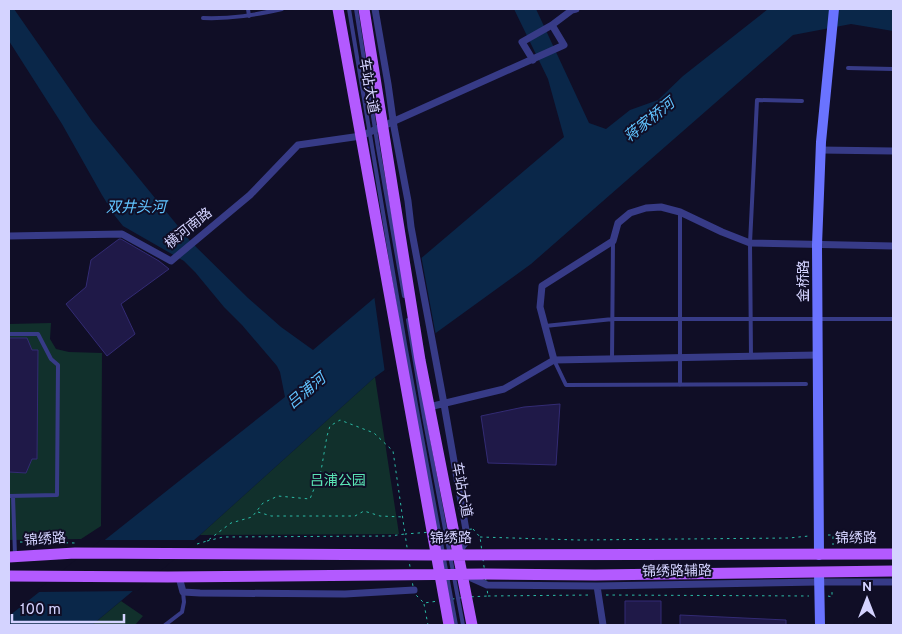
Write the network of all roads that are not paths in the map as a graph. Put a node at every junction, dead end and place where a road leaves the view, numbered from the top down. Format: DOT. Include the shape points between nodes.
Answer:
graph roads {
  1 [pos="248,9"];
  2 [pos="282,9"];
  3 [pos="338,9"];
  4 [pos="349,9"];
  5 [pos="356,9"];
  6 [pos="364,9"];
  7 [pos="375,9"];
  8 [pos="576,9"];
  9 [pos="834,9"];
  10 [pos="249,16"];
  11 [pos="204,18"];
  12 [pos="552,25"];
  13 [pos="533,60"];
  14 [pos="848,68"];
  15 [pos="893,69"];
  16 [pos="802,101"];
  17 [pos="376,129"];
  18 [pos="820,150"];
  19 [pos="893,151"];
  20 [pos="680,212"];
  21 [pos="405,226"];
  22 [pos="9,236"];
  23 [pos="613,241"];
  24 [pos="750,243"];
  25 [pos="817,244"];
  26 [pos="893,246"];
  27 [pos="405,301"];
  28 [pos="408,317"];
  29 [pos="680,319"];
  30 [pos="818,319"];
  31 [pos="893,319"];
  32 [pos="612,320"];
  33 [pos="751,320"];
  34 [pos="545,326"];
  35 [pos="9,334"];
  36 [pos="818,355"];
  37 [pos="751,356"];
  38 [pos="680,358"];
  39 [pos="612,359"];
  40 [pos="554,360"];
  41 [pos="680,384"];
  42 [pos="806,384"];
  43 [pos="444,404"];
  44 [pos="429,407"];
  45 [pos="11,496"];
  46 [pos="893,554"];
  47 [pos="447,555"];
  48 [pos="819,555"];
  49 [pos="12,557"];
  50 [pos="893,571"];
  51 [pos="451,574"];
  52 [pos="9,576"];
  53 [pos="173,577"];
  54 [pos="819,577"];
  55 [pos="893,582"];
  56 [pos="597,586"];
  57 [pos="414,590"];
  58 [pos="183,592"];
  59 [pos="165,625"];
  60 [pos="449,625"];
  61 [pos="456,625"];
  62 [pos="463,625"];
  63 [pos="472,625"];
  64 [pos="604,625"];
  65 [pos="820,625"];
  1 -- 10 [label="lane"];
  2 -- 10 [label="lane"];
  3 -- 17 [label="main road, 车站大道"];
  4 -- 17 [label="lane"];
  5 -- 17 [label="lane"];
  6 -- 17 [label="main road, 车站大道"];
  7 -- 17 [label="street" via="388,84"];
  8 -- 12 [label="street"];
  9 -- 18 [label="street, 金桥路"];
  10 -- 11 [label="lane"];
  12 -- 13 [label="street" via="522,42"];
  12 -- 13 [label="street, 横河南路" via="564,46"];
  13 -- 17 [label="street, 横河南路"];
  14 -- 15 [label="lane"];
  16 -- 24 [label="lane" via="757,100"];
  17 -- 21 [label="main road, 车站大道"];
  17 -- 22 [label="street, 横河南路" via="298,144 250,195 171,261 122,234"];
  17 -- 27 [label="lane"];
  17 -- 47 [label="lane" via="405,344"];
  17 -- 47 [label="main road, 车站大道" via="378,229 405,376"];
  18 -- 19 [label="street"];
  18 -- 25 [label="street, 金桥路"];
  20 -- 23 [label="street" via="662,207 630,213 618,223"];
  20 -- 24 [label="street"];
  20 -- 29 [label="lane"];
  21 -- 43 [label="street"];
  21 -- 44 [label="main road, 车站大道" via="420,360"];
  23 -- 32 [label="lane"];
  23 -- 34 [label="street" via="542,286 540,307"];
  24 -- 25 [label="street"];
  24 -- 33 [label="lane"];
  25 -- 26 [label="street"];
  25 -- 30 [label="street, 金桥路"];
  28 -- 47 [label="lane"];
  29 -- 32 [label="lane"];
  29 -- 33 [label="lane"];
  29 -- 38 [label="lane"];
  30 -- 31 [label="lane"];
  30 -- 33 [label="lane"];
  30 -- 36 [label="street, 金桥路"];
  32 -- 34 [label="lane"];
  32 -- 39 [label="lane"];
  33 -- 37 [label="lane"];
  34 -- 40 [label="street"];
  35 -- 45 [label="lane" via="38,334 58,366 57,495"];
  36 -- 37 [label="street"];
  36 -- 48 [label="street, 金桥路"];
  37 -- 38 [label="street"];
  38 -- 39 [label="street"];
  38 -- 41 [label="lane"];
  39 -- 40 [label="street"];
  40 -- 41 [label="lane" via="566,385"];
  40 -- 43 [label="street" via="504,389"];
  41 -- 42 [label="lane"];
  43 -- 44 [label="street"];
  43 -- 47 [label="street" via="466,533 465,543"];
  44 -- 47 [label="main road, 车站大道"];
  45 -- 49 [label="lane"];
  46 -- 48 [label="main road, 锦绣路"];
  47 -- 48 [label="main road, 锦绣路"];
  47 -- 49 [label="main road, 锦绣路" via="76,548"];
  47 -- 51 [label="main road, 车站大道"];
  47 -- 51 [label="main road, 车站大道"];
  50 -- 54 [label="main road"];
  51 -- 53 [label="main road"];
  51 -- 54 [label="main road"];
  51 -- 56 [label="street, 锦绣路辅路" via="486,585"];
  51 -- 60 [label="main road, 车站大道"];
  51 -- 61 [label="lane"];
  51 -- 62 [label="lane"];
  51 -- 63 [label="main road, 车站大道"];
  52 -- 53 [label="main road"];
  53 -- 58 [label="street"];
  54 -- 55 [label="street, 锦绣路辅路"];
  54 -- 56 [label="street, 锦绣路辅路"];
  54 -- 65 [label="street"];
  56 -- 64 [label="street"];
  57 -- 58 [label="street" via="345,594"];
  58 -- 59 [label="lane" via="182,612"];
}
